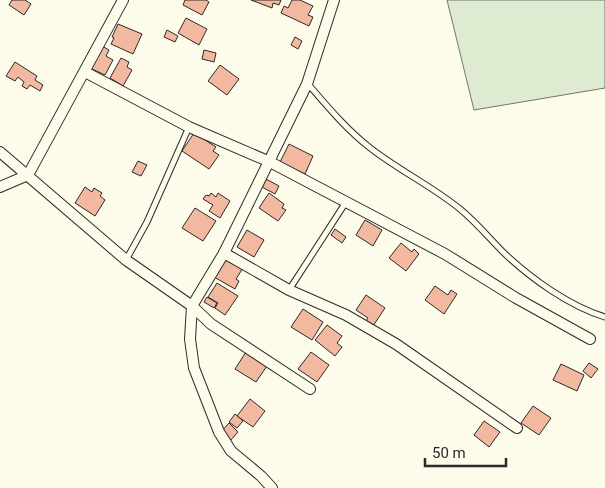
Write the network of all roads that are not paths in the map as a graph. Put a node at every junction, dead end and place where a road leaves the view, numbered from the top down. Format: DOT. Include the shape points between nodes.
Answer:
graph roads {
  1 [pos="123,0"];
  2 [pos="334,0"];
  3 [pos="84,72"];
  4 [pos="307,84"];
  5 [pos="189,127"];
  6 [pos="0,152"];
  7 [pos="270,162"];
  8 [pos="28,175"];
  9 [pos="0,187"];
  10 [pos="346,202"];
  11 [pos="224,254"];
  12 [pos="126,260"];
  13 [pos="289,290"];
  14 [pos="192,306"];
  15 [pos="605,318"];
  16 [pos="590,338"];
  17 [pos="310,389"];
  18 [pos="517,428"];
  19 [pos="272,488"];
  1 -- 3 [label="street"];
  2 -- 4 [label="street"];
  3 -- 5 [label="street"];
  3 -- 8 [label="street"];
  4 -- 7 [label="street"];
  4 -- 15 [label="lane" via="355,136 458,207 534,279"];
  5 -- 7 [label="street"];
  5 -- 12 [label="lane" via="147,222"];
  6 -- 8 [label="street"];
  7 -- 10 [label="street"];
  7 -- 11 [label="street"];
  8 -- 9 [label="street"];
  8 -- 12 [label="street"];
  10 -- 13 [label="lane"];
  10 -- 16 [label="street" via="445,254"];
  11 -- 13 [label="street"];
  11 -- 14 [label="street"];
  12 -- 14 [label="street"];
  13 -- 18 [label="street" via="346,315 396,344"];
  14 -- 17 [label="street" via="212,324"];
  14 -- 19 [label="street" via="190,338 194,368 219,432 232,451"];
}
